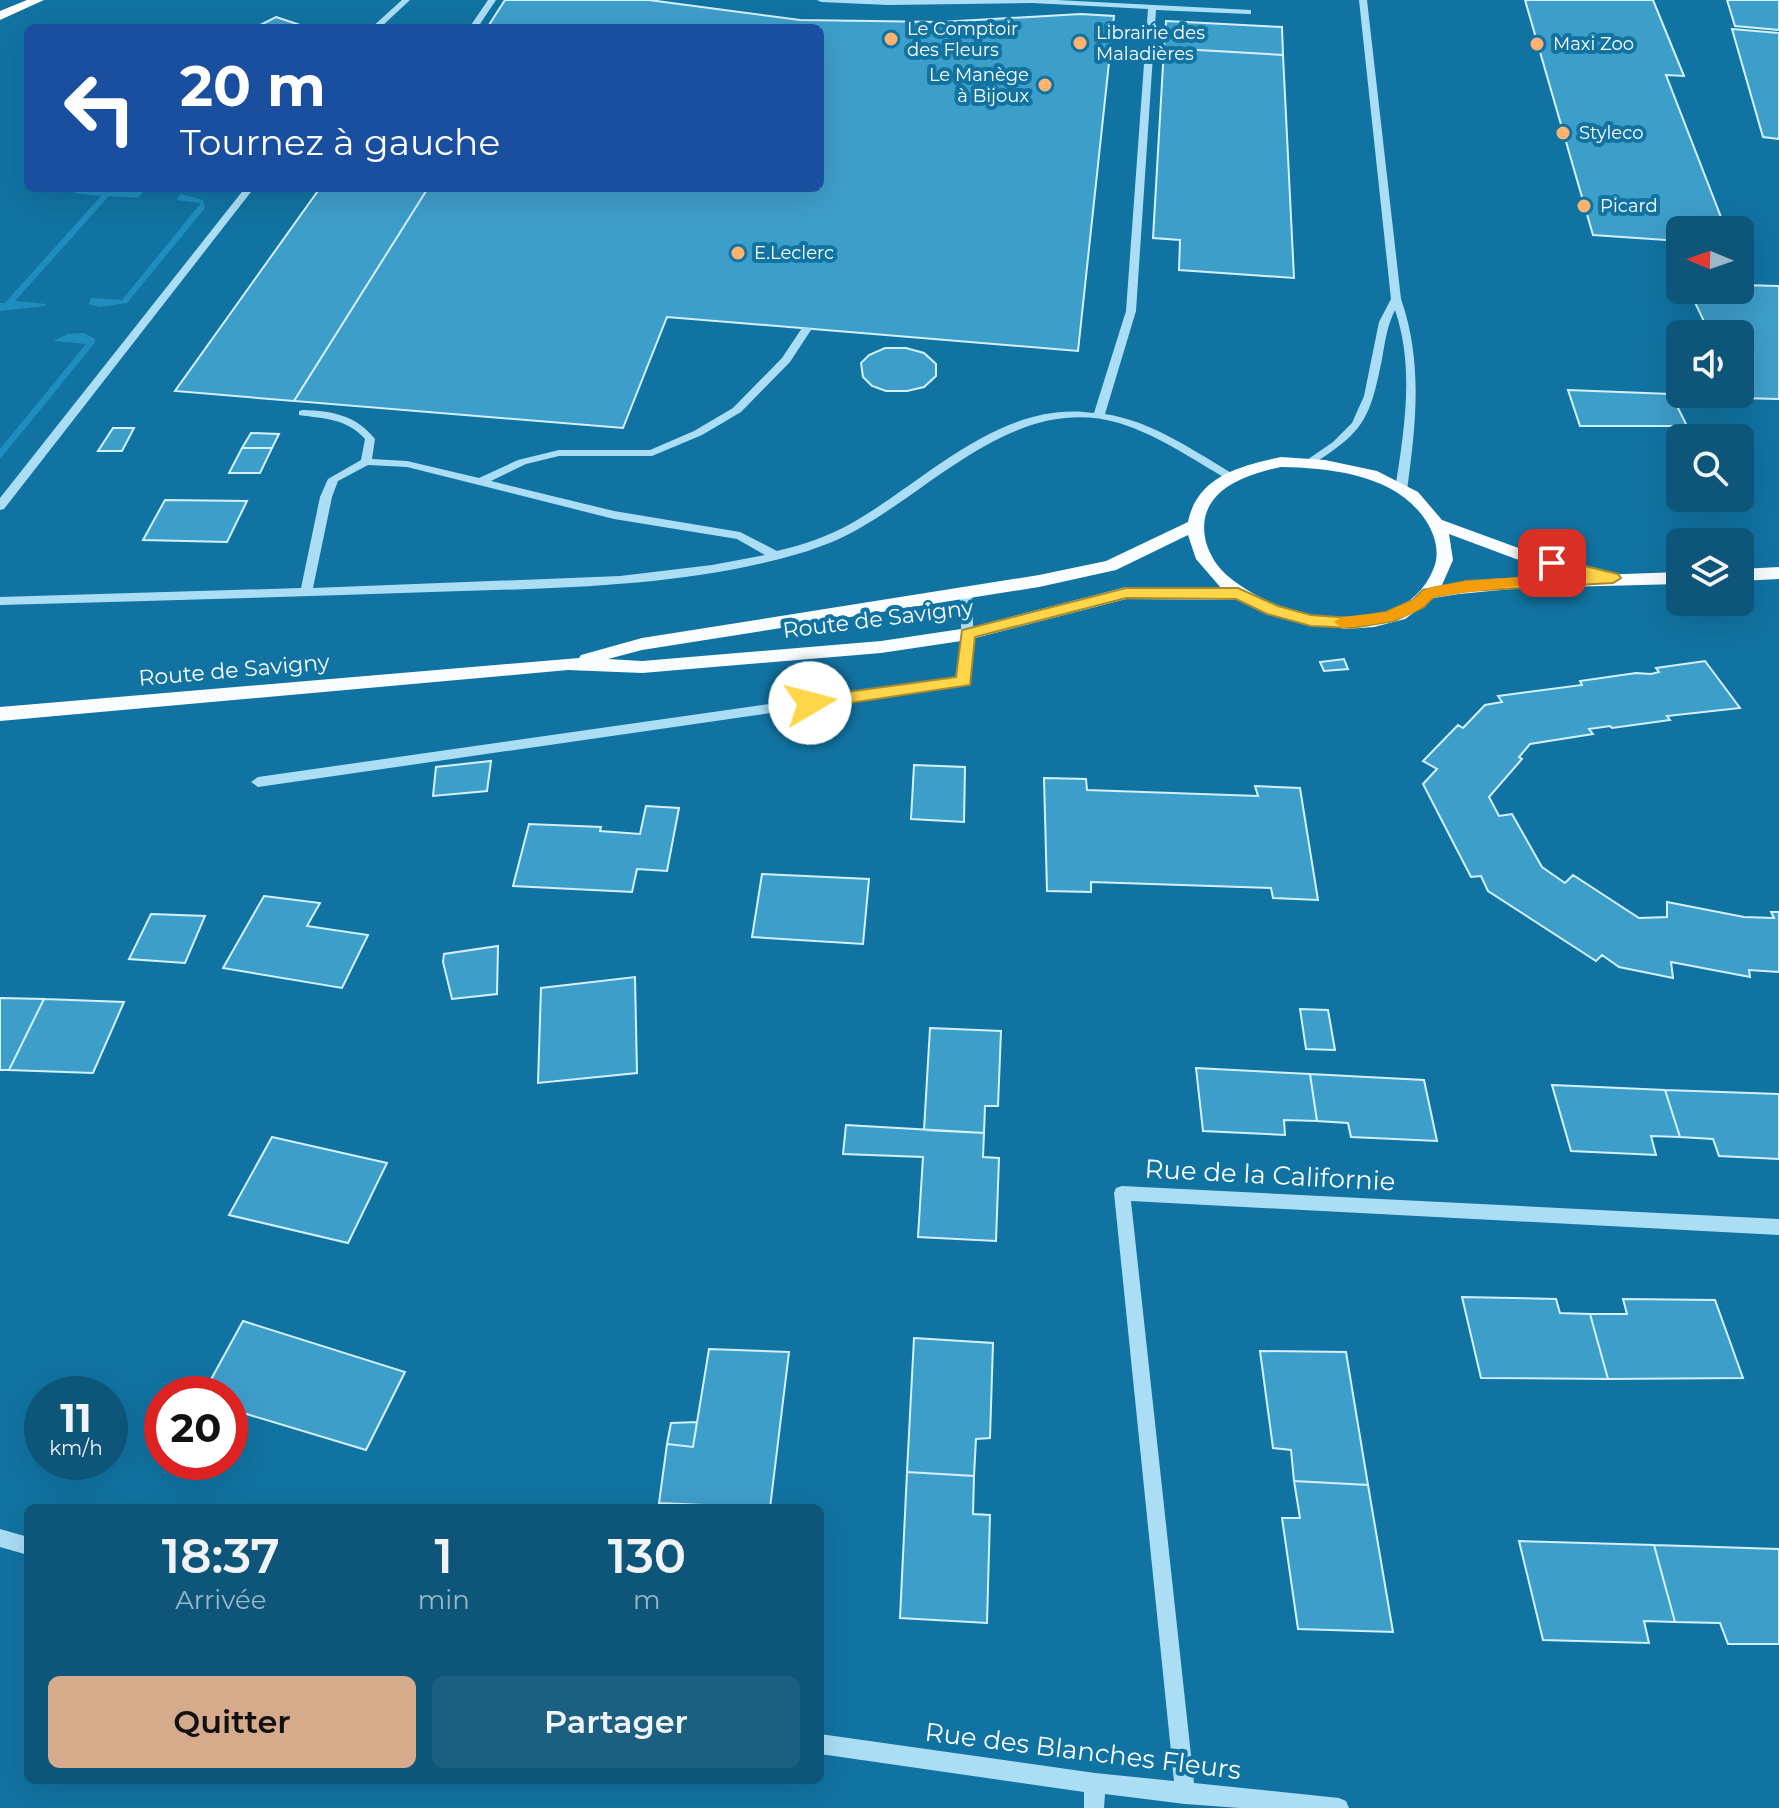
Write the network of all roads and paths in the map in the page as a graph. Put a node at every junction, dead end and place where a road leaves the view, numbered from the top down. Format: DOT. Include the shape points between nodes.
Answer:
graph roads {
  1 [pos="38,0"];
  2 [pos="406,0"];
  3 [pos="492,0"];
  4 [pos="821,0"];
  5 [pos="1363,0"];
  6 [pos="1152,7"];
  7 [pos="1248,12"];
  8 [pos="0,16"];
  9 [pos="379,24"];
  10 [pos="476,24"];
  11 [pos="247,192"];
  12 [pos="1396,299"];
  13 [pos="806,330"];
  14 [pos="303,413"];
  15 [pos="1099,415"];
  16 [pos="366,462"];
  17 [pos="1309,462"];
  18 [pos="1231,477"];
  19 [pos="481,482"];
  20 [pos="1401,490"];
  21 [pos="0,506"];
  22 [pos="1437,524"];
  23 [pos="1195,525"];
  24 [pos="777,556"];
  25 [pos="1779,573"];
  26 [pos="1754,574"];
  27 [pos="1613,578"];
  28 [pos="1666,578"];
  29 [pos="306,592"];
  30 [pos="1428,593"];
  31 [pos="966,594"];
  32 [pos="1238,594"];
  33 [pos="0,601"];
  34 [pos="968,634"];
  35 [pos="568,664"];
  36 [pos="0,714"];
  37 [pos="258,782"];
  38 [pos="1779,1227"];
  39 [pos="0,1538"];
  40 [pos="24,1545"];
  41 [pos="824,1745"];
  42 [pos="1095,1783"];
  43 [pos="1185,1794"];
  44 [pos="1094,1808"];
  45 [pos="1339,1808"];
  1 -- 8 [label="highway"];
  2 -- 9 [label="street"];
  3 -- 10 [label="street"];
  4 -- 6 [label="street"];
  5 -- 12 [label="street"];
  6 -- 7 [label="street"];
  6 -- 15 [label="street" via="1131,311"];
  11 -- 21 [label="street"];
  12 -- 17 [label="street" via="1384,322 1369,396 1357,424"];
  12 -- 20 [label="street" via="1407,325 1411,397"];
  13 -- 19 [label="street" via="786,360 737,410 698,433 652,453 559,453 522,462"];
  14 -- 16 [label="street" via="358,424 370,439"];
  15 -- 18 [label="street" via="1139,427"];
  15 -- 24 [label="street" via="1058,415 1006,430 859,524"];
  16 -- 19 [label="street" via="407,464"];
  16 -- 29 [label="street" via="333,479"];
  17 -- 18 [label="main road" via="1254,467"];
  17 -- 20 [label="main road" via="1341,466"];
  18 -- 23 [label="main road" via="1212,490"];
  19 -- 24 [label="street" via="614,515 740,536"];
  20 -- 22 [label="main road"];
  22 -- 27 [label="main road" via="1522,555"];
  22 -- 30 [label="main road" via="1446,565"];
  23 -- 31 [label="main road, Route de Savigny" via="1110,566"];
  23 -- 32 [label="main road" via="1205,561"];
  24 -- 29 [label="street" via="668,574"];
  25 -- 26 [label="main road"];
  27 -- 28 [label="main road"];
  27 -- 30 [label="main road"];
  29 -- 33 [label="street"];
  30 -- 32 [label="main road" via="1389,617 1352,623 1311,621"];
  31 -- 34 [label="street"];
  31 -- 35 [label="main road, Route de Savigny" via="642,644"];
  32 -- 34 [label="main road, Route de Savigny" via="1126,593"];
  34 -- 35 [label="main road, Route de Savigny" via="881,647 642,667"];
  34 -- 37 [label="street" via="964,681"];
  35 -- 36 [label="main road, Route de Savigny"];
  38 -- 43 [label="street, Rue de la Californie" via="1122,1193"];
  39 -- 40 [label="street"];
  41 -- 42 [label="street, Rue des Blanches Fleurs"];
  42 -- 43 [label="street, Rue des Blanches Fleurs"];
  42 -- 44 [label="street"];
  43 -- 45 [label="street, Rue des Blanches Fleurs"];
}
